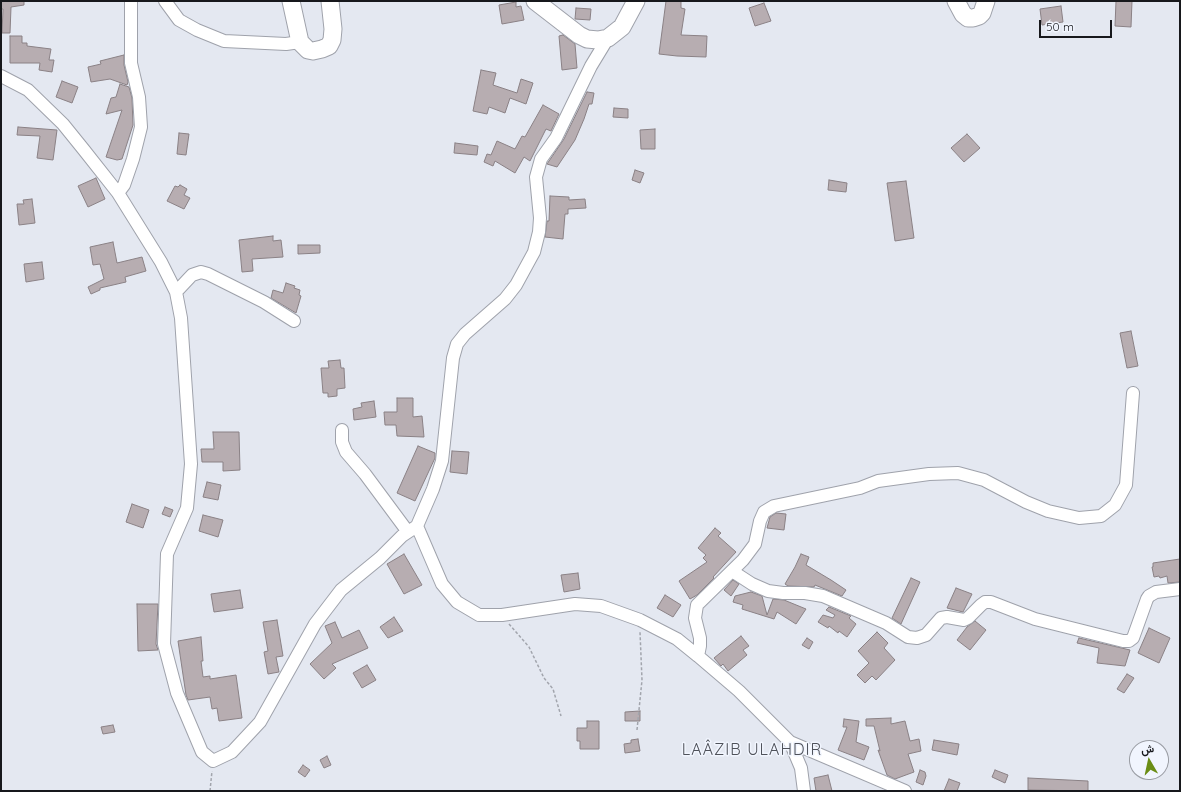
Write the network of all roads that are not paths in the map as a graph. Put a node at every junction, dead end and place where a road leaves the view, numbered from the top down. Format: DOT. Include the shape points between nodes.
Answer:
graph roads {
  1 [pos="131,1"];
  2 [pos="165,1"];
  3 [pos="291,1"];
  4 [pos="330,1"];
  5 [pos="535,1"];
  6 [pos="636,1"];
  7 [pos="956,1"];
  8 [pos="986,1"];
  9 [pos="608,38"];
  10 [pos="300,42"];
  11 [pos="1,76"];
  12 [pos="118,193"];
  13 [pos="176,292"];
  14 [pos="294,321"];
  15 [pos="1133,393"];
  16 [pos="342,430"];
  17 [pos="413,529"];
  18 [pos="732,572"];
  19 [pos="1180,589"];
  20 [pos="698,656"];
  21 [pos="790,742"];
  22 [pos="804,791"];
  23 [pos="905,791"];
  1 -- 12 [label="street" via="131,63 139,97 141,127 133,159"];
  2 -- 10 [label="street" via="179,20 224,41 286,44"];
  3 -- 10 [label="main road"];
  4 -- 10 [label="main road" via="333,29 329,46 313,51 308,50"];
  5 -- 9 [label="main road" via="579,35 587,39"];
  6 -- 9 [label="main road" via="622,27"];
  7 -- 8 [label="main road" via="968,18 979,16"];
  9 -- 17 [label="street" via="591,66 556,138 541,158 536,177 540,218 534,252 516,285 505,299 457,344 453,358 442,461 433,489"];
  11 -- 12 [label="street" via="28,90 63,124"];
  12 -- 13 [label="street" via="161,262"];
  13 -- 14 [label="street" via="192,275 201,272 264,302"];
  13 -- 17 [label="street" via="181,318 191,464 187,508 167,554 164,644 177,694 202,752 213,761 232,752 260,722 316,624 341,590"];
  15 -- 18 [label="street" via="1126,485 1115,505 1101,516 1079,518 1048,510 1026,502 984,480 958,473 878,481 860,488 774,506 764,512 754,544"];
  16 -- 17 [label="street" via="342,442 346,452"];
  17 -- 20 [label="street" via="442,584 456,602 479,614 502,615 575,604 601,606 640,620 677,639"];
  18 -- 19 [label="street" via="768,591 823,596 886,623 908,637 917,638 926,635 941,618 964,620 980,605 990,602 1035,620 1130,641 1149,596 1156,592"];
  18 -- 20 [label="street" via="697,605 695,618 700,638"];
  20 -- 21 [label="street" via="739,691"];
  21 -- 22 [label="street" via="800,768"];
  21 -- 23 [label="street"];
}
